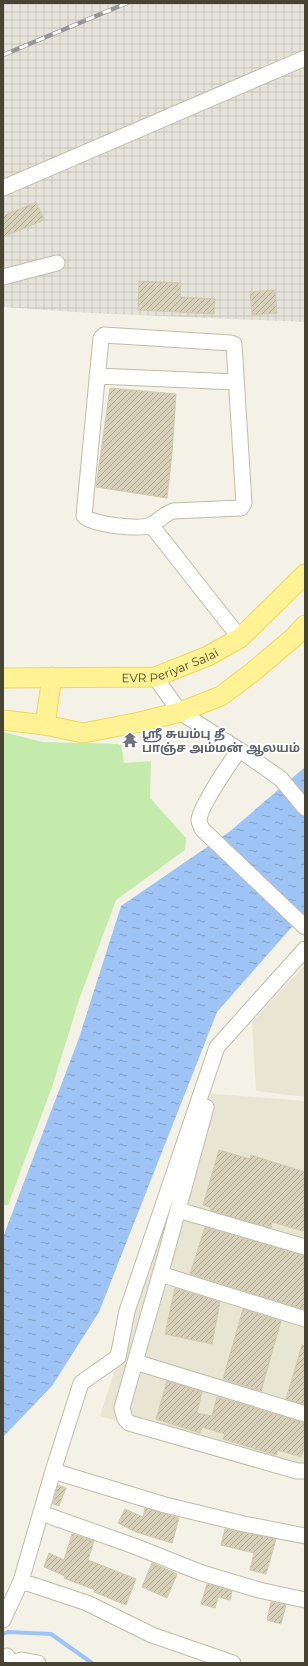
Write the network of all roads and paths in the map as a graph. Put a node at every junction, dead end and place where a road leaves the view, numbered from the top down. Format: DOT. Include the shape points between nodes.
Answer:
graph roads {
  1 [pos="305,58"];
  2 [pos="3,188"];
  3 [pos="57,263"];
  4 [pos="3,277"];
  5 [pos="97,376"];
  6 [pos="236,382"];
  7 [pos="151,525"];
  8 [pos="305,574"];
  9 [pos="305,625"];
  10 [pos="240,638"];
  11 [pos="155,677"];
  12 [pos="3,678"];
  13 [pos="52,678"];
  14 [pos="180,712"];
  15 [pos="3,720"];
  16 [pos="45,725"];
  17 [pos="239,750"];
  18 [pos="305,808"];
  19 [pos="303,926"];
  20 [pos="303,956"];
  21 [pos="217,1047"];
  22 [pos="178,1210"];
  23 [pos="305,1247"];
  24 [pos="160,1274"];
  25 [pos="305,1319"];
  26 [pos="135,1362"];
  27 [pos="305,1414"];
  28 [pos="53,1471"];
  29 [pos="305,1471"];
  30 [pos="41,1513"];
  31 [pos="305,1536"];
  32 [pos="21,1581"];
  33 [pos="305,1600"];
  34 [pos="3,1620"];
  35 [pos="7,1656"];
  36 [pos="38,1663"];
  37 [pos="234,1663"];
  1 -- 2 [label="street"];
  3 -- 4 [label="street"];
  5 -- 6 [label="street"];
  5 -- 6 [label="street" via="101,338 104,335 232,343"];
  5 -- 7 [label="street" via="84,516 89,520 117,526"];
  6 -- 7 [label="street" via="243,505 238,508 172,511"];
  7 -- 10 [label="street"];
  8 -- 10 [label="main road, EVR Periyar Salai"];
  9 -- 14 [label="main road" via="254,671 221,696"];
  10 -- 11 [label="main road, EVR Periyar Salai" via="208,656"];
  11 -- 13 [label="main road, EVR Periyar Salai"];
  11 -- 14 [label="street"];
  12 -- 13 [label="main road, EVR Periyar Salai"];
  13 -- 16 [label="main road"];
  14 -- 16 [label="main road" via="83,732"];
  14 -- 17 [label="street"];
  15 -- 16 [label="main road"];
  17 -- 18 [label="street" via="281,780"];
  17 -- 19 [label="street" via="217,782 199,820 202,829"];
  20 -- 21 [label="street"];
  21 -- 22 [label="street" via="204,1116"];
  21 -- 28 [label="street" via="127,1311 118,1357 81,1383"];
  22 -- 23 [label="street"];
  22 -- 24 [label="street"];
  24 -- 25 [label="street"];
  24 -- 26 [label="street"];
  26 -- 27 [label="street"];
  26 -- 29 [label="street" via="122,1408 124,1420 248,1459"];
  28 -- 30 [label="street"];
  28 -- 31 [label="street" via="165,1505"];
  30 -- 32 [label="street"];
  30 -- 33 [label="street" via="202,1573"];
  32 -- 34 [label="street"];
  32 -- 37 [label="street" via="87,1603 152,1635"];
  35 -- 36 [label="street" via="10,1663 22,1660"];
}
